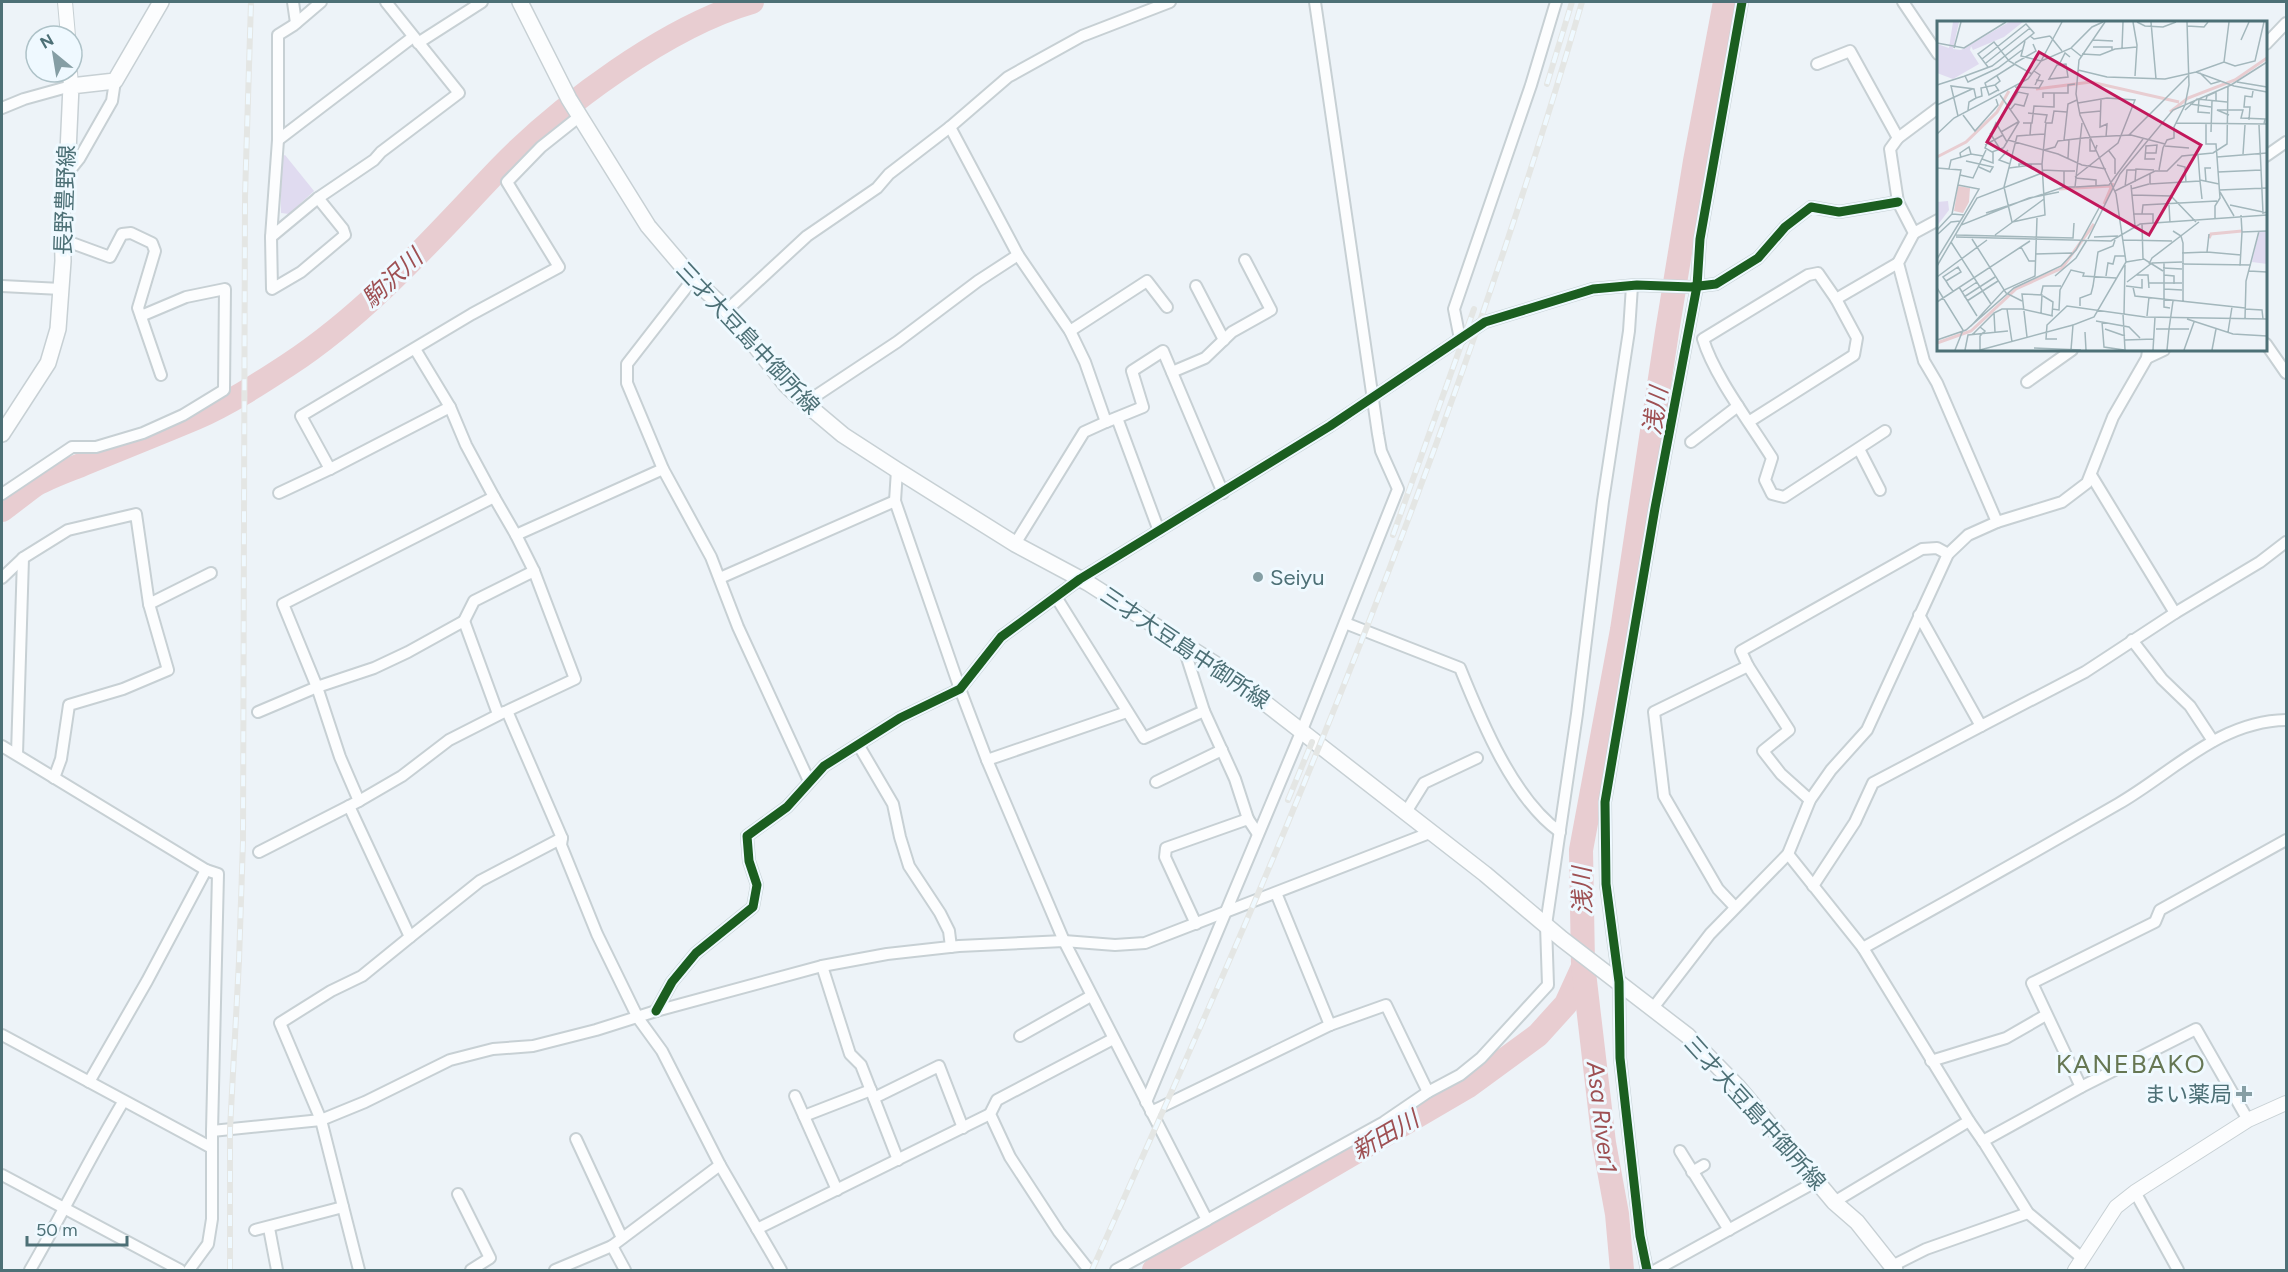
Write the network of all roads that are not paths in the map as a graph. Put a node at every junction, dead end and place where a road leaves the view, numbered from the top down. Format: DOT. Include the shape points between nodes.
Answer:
graph roads {
  1 [pos="65,2"];
  2 [pos="161,2"];
  3 [pos="293,2"];
  4 [pos="321,2"];
  5 [pos="386,2"];
  6 [pos="482,2"];
  7 [pos="520,2"];
  8 [pos="1170,2"];
  9 [pos="1315,2"];
  10 [pos="1556,2"];
  11 [pos="1742,2"];
  12 [pos="1903,2"];
  13 [pos="296,23"];
  14 [pos="2286,23"];
  15 [pos="67,24"];
  16 [pos="416,40"];
  17 [pos="2267,42"];
  18 [pos="1937,53"];
  19 [pos="1817,64"];
  20 [pos="84,80"];
  21 [pos="115,81"];
  22 [pos="59,84"];
  23 [pos="71,84"];
  24 [pos="2,108"];
  25 [pos="575,109"];
  26 [pos="1937,109"];
  27 [pos="950,127"];
  28 [pos="1898,138"];
  29 [pos="278,140"];
  30 [pos="2286,142"];
  31 [pos="2267,155"];
  32 [pos="67,174"];
  33 [pos="318,198"];
  34 [pos="1898,202"];
  35 [pos="1937,221"];
  36 [pos="1914,233"];
  37 [pos="272,237"];
  38 [pos="62,239"];
  39 [pos="1018,255"];
  40 [pos="1245,260"];
  41 [pos="1898,263"];
  42 [pos="693,279"];
  43 [pos="2,286"];
  44 [pos="1196,286"];
  45 [pos="1635,286"];
  46 [pos="1694,287"];
  47 [pos="61,289"];
  48 [pos="1836,299"];
  49 [pos="1167,307"];
  50 [pos="728,310"];
  51 [pos="141,316"];
  52 [pos="1070,331"];
  53 [pos="1460,339"];
  54 [pos="1224,340"];
  55 [pos="2267,347"];
  56 [pos="415,349"];
  57 [pos="2071,351"];
  58 [pos="2147,354"];
  59 [pos="1172,372"];
  60 [pos="2286,373"];
  61 [pos="161,375"];
  62 [pos="2027,382"];
  63 [pos="1372,397"];
  64 [pos="805,403"];
  65 [pos="1738,406"];
  66 [pos="450,407"];
  67 [pos="1112,420"];
  68 [pos="1750,421"];
  69 [pos="1885,431"];
  70 [pos="2,434"];
  71 [pos="1691,442"];
  72 [pos="1859,449"];
  73 [pos="663,468"];
  74 [pos="330,469"];
  75 [pos="897,470"];
  76 [pos="2091,475"];
  77 [pos="1880,490"];
  78 [pos="279,493"];
  79 [pos="1223,493"];
  80 [pos="2,494"];
  81 [pos="494,498"];
  82 [pos="895,501"];
  83 [pos="1997,522"];
  84 [pos="1159,531"];
  85 [pos="516,535"];
  86 [pos="2286,542"];
  87 [pos="1015,544"];
  88 [pos="1948,554"];
  89 [pos="23,558"];
  90 [pos="534,571"];
  91 [pos="210,573"];
  92 [pos="2,578"];
  93 [pos="720,578"];
  94 [pos="1080,579"];
  95 [pos="1056,597"];
  96 [pos="149,604"];
  97 [pos="2175,613"];
  98 [pos="1918,615"];
  99 [pos="464,621"];
  100 [pos="1345,623"];
  101 [pos="2132,640"];
  102 [pos="1181,641"];
  103 [pos="1748,666"];
  104 [pos="317,687"];
  105 [pos="960,689"];
  106 [pos="1204,711"];
  107 [pos="258,712"];
  108 [pos="1127,712"];
  109 [pos="503,713"];
  110 [pos="2286,720"];
  111 [pos="1981,726"];
  112 [pos="1302,730"];
  113 [pos="2213,741"];
  114 [pos="2,746"];
  115 [pos="859,746"];
  116 [pos="1222,750"];
  117 [pos="17,754"];
  118 [pos="1477,758"];
  119 [pos="987,760"];
  120 [pos="54,778"];
  121 [pos="809,781"];
  122 [pos="1156,782"];
  123 [pos="1810,800"];
  124 [pos="354,804"];
  125 [pos="1406,812"];
  126 [pos="1248,819"];
  127 [pos="1431,832"];
  128 [pos="1560,832"];
  129 [pos="1258,834"];
  130 [pos="561,838"];
  131 [pos="2286,840"];
  132 [pos="259,852"];
  133 [pos="1788,854"];
  134 [pos="206,870"];
  135 [pos="1813,886"];
  136 [pos="1276,893"];
  137 [pos="1735,907"];
  138 [pos="1226,910"];
  139 [pos="1196,924"];
  140 [pos="1546,925"];
  141 [pos="410,937"];
  142 [pos="1064,941"];
  143 [pos="951,947"];
  144 [pos="1863,948"];
  145 [pos="822,966"];
  146 [pos="1613,978"];
  147 [pos="1091,996"];
  148 [pos="1653,1008"];
  149 [pos="656,1011"];
  150 [pos="2046,1016"];
  151 [pos="638,1018"];
  152 [pos="1330,1025"];
  153 [pos="2,1035"];
  154 [pos="1020,1036"];
  155 [pos="1113,1039"];
  156 [pos="1931,1061"];
  157 [pos="89,1082"];
  158 [pos="2081,1087"];
  159 [pos="1428,1092"];
  160 [pos="872,1094"];
  161 [pos="795,1096"];
  162 [pos="123,1102"];
  163 [pos="2286,1103"];
  164 [pos="1148,1107"];
  165 [pos="990,1114"];
  166 [pos="804,1116"];
  167 [pos="321,1120"];
  168 [pos="2248,1120"];
  169 [pos="1969,1121"];
  170 [pos="963,1128"];
  171 [pos="212,1131"];
  172 [pos="576,1139"];
  173 [pos="1983,1141"];
  174 [pos="212,1148"];
  175 [pos="1680,1151"];
  176 [pos="898,1160"];
  177 [pos="720,1165"];
  178 [pos="1704,1165"];
  179 [pos="1692,1172"];
  180 [pos="2,1175"];
  181 [pos="1817,1181"];
  182 [pos="837,1190"];
  183 [pos="2135,1192"];
  184 [pos="458,1194"];
  185 [pos="1834,1202"];
  186 [pos="343,1207"];
  187 [pos="65,1209"];
  188 [pos="2028,1213"];
  189 [pos="1207,1220"];
  190 [pos="269,1228"];
  191 [pos="757,1229"];
  192 [pos="255,1230"];
  193 [pos="1729,1230"];
  194 [pos="622,1238"];
  195 [pos="612,1245"];
  196 [pos="2082,1258"];
  197 [pos="1894,1268"];
  198 [pos="777,1269"];
  199 [pos="30,1270"];
  200 [pos="180,1270"];
  201 [pos="189,1270"];
  202 [pos="277,1270"];
  203 [pos="359,1270"];
  204 [pos="471,1270"];
  205 [pos="555,1270"];
  206 [pos="625,1270"];
  207 [pos="1089,1270"];
  208 [pos="1116,1270"];
  209 [pos="1647,1270"];
  210 [pos="1656,1270"];
  211 [pos="2075,1270"];
  212 [pos="2178,1270"];
  1 -- 15 [label="street"];
  2 -- 21 [label="main road"];
  3 -- 13 [label="street"];
  4 -- 13 [label="street"];
  5 -- 16 [label="street"];
  6 -- 16 [label="street"];
  7 -- 25 [label="main road, 三才大豆島中御所線"];
  8 -- 27 [label="street" via="1082,36 1008,77"];
  9 -- 63 [label="street"];
  10 -- 53 [label="street" via="1454,309"];
  11 -- 46 [label="street"];
  12 -- 18 [label="street"];
  13 -- 29 [label="street" via="278,36"];
  14 -- 17 [label="street"];
  16 -- 29 [label="street"];
  16 -- 33 [label="street" via="459,93"];
  19 -- 28 [label="street" via="1850,51"];
  20 -- 21 [label="main road"];
  21 -- 32 [label="street" via="112,101"];
  22 -- 24 [label="street"];
  23 -- 32 [label="main road, 長野豊野線"];
  25 -- 42 [label="main road, 三才大豆島中御所線" via="648,226"];
  25 -- 56 [label="street" via="507,182 559,267"];
  26 -- 28 [label="street"];
  27 -- 39 [label="street"];
  27 -- 50 [label="street" via="889,174 877,188 807,236"];
  28 -- 34 [label="street" via="1890,149"];
  29 -- 37 [label="street"];
  30 -- 31 [label="street"];
  32 -- 38 [label="main road, 長野豊野線"];
  33 -- 37 [label="street"];
  33 -- 37 [label="street" via="345,235 300,273 272,289"];
  34 -- 36 [label="street"];
  34 -- 46 [label="street" via="1839,212 1811,207 1785,227 1758,258 1716,284"];
  35 -- 36 [label="street"];
  36 -- 41 [label="street"];
  38 -- 47 [label="main road, 長野豊野線"];
  38 -- 51 [label="street" via="110,257 122,234 131,233 152,243 155,251 138,308"];
  39 -- 52 [label="street"];
  39 -- 64 [label="street"];
  40 -- 54 [label="street" via="1271,310"];
  41 -- 48 [label="street"];
  41 -- 83 [label="street" via="1924,361"];
  42 -- 50 [label="main road, 三才大豆島中御所線"];
  42 -- 73 [label="street" via="627,364 627,383"];
  43 -- 47 [label="street"];
  44 -- 54 [label="street"];
  45 -- 46 [label="street"];
  45 -- 53 [label="street" via="1593,289 1550,302 1485,322"];
  45 -- 128 [label="street"];
  46 -- 146 [label="street" via="1605,802"];
  47 -- 70 [label="main road, 長野豊野線" via="58,329 48,363"];
  48 -- 65 [label="street" via="1818,273 1808,275 1703,339"];
  48 -- 68 [label="street" via="1857,338 1854,355"];
  49 -- 52 [label="street" via="1147,281"];
  50 -- 64 [label="main road, 三才大豆島中御所線" via="786,385"];
  51 -- 61 [label="street"];
  51 -- 80 [label="street" via="186,297 225,289 224,390 183,416 143,433 96,447 72,447"];
  52 -- 67 [label="street"];
  53 -- 63 [label="street"];
  54 -- 59 [label="street" via="1204,358"];
  55 -- 60 [label="street"];
  56 -- 66 [label="street"];
  56 -- 74 [label="street" via="301,416"];
  57 -- 62 [label="street"];
  58 -- 76 [label="street" via="2113,417"];
  59 -- 67 [label="street" via="1163,351 1132,371 1143,407"];
  59 -- 79 [label="street"];
  63 -- 79 [label="street"];
  63 -- 100 [label="street" via="1381,451 1398,489"];
  64 -- 75 [label="main road, 三才大豆島中御所線" via="843,435"];
  65 -- 68 [label="street"];
  65 -- 71 [label="street"];
  66 -- 74 [label="street"];
  66 -- 81 [label="street"];
  67 -- 84 [label="street"];
  67 -- 87 [label="street" via="1084,432"];
  68 -- 72 [label="street" via="1772,458 1765,480 1772,494 1784,497"];
  69 -- 72 [label="street"];
  72 -- 77 [label="street"];
  73 -- 85 [label="street"];
  73 -- 93 [label="street"];
  74 -- 78 [label="street"];
  75 -- 82 [label="street"];
  75 -- 87 [label="main road, 三才大豆島中御所線"];
  76 -- 83 [label="street" via="2087,483 2062,502"];
  76 -- 97 [label="street"];
  79 -- 84 [label="street"];
  81 -- 85 [label="street"];
  81 -- 104 [label="street" via="284,604"];
  82 -- 93 [label="street"];
  82 -- 105 [label="street"];
  83 -- 88 [label="street" via="1968,535"];
  84 -- 94 [label="street"];
  85 -- 90 [label="street"];
  86 -- 97 [label="street"];
  87 -- 94 [label="main road, 三才大豆島中御所線"];
  88 -- 98 [label="street"];
  88 -- 103 [label="street" via="1937,548 1922,549 1741,651"];
  89 -- 92 [label="street"];
  89 -- 96 [label="street" via="68,530 136,514"];
  89 -- 117 [label="street"];
  90 -- 99 [label="street" via="474,601"];
  90 -- 109 [label="street" via="575,679"];
  91 -- 96 [label="street"];
  93 -- 121 [label="street" via="738,627"];
  94 -- 95 [label="street"];
  94 -- 102 [label="main road, 三才大豆島中御所線"];
  95 -- 105 [label="street" via="1002,637"];
  95 -- 108 [label="street"];
  96 -- 120 [label="street" via="168,670 69,705 62,759"];
  97 -- 101 [label="street"];
  98 -- 111 [label="street"];
  98 -- 123 [label="street" via="1867,730"];
  99 -- 104 [label="street" via="374,668"];
  99 -- 109 [label="street"];
  100 -- 112 [label="street"];
  100 -- 128 [label="street" via="1460,668 1483,725 1524,796 1543,821"];
  101 -- 111 [label="street" via="2085,672"];
  101 -- 113 [label="street" via="2162,679 2190,706"];
  102 -- 106 [label="street"];
  102 -- 112 [label="main road, 三才大豆島中御所線"];
  103 -- 123 [label="street" via="1789,730 1763,751"];
  103 -- 137 [label="street" via="1654,712 1664,796 1718,889"];
  104 -- 107 [label="street"];
  104 -- 124 [label="street"];
  105 -- 115 [label="street" via="900,718"];
  105 -- 119 [label="street"];
  106 -- 108 [label="street" via="1144,738"];
  106 -- 116 [label="street"];
  108 -- 119 [label="street"];
  109 -- 124 [label="street" via="449,740 402,776"];
  109 -- 130 [label="street"];
  110 -- 113 [label="street" via="2244,727"];
  111 -- 135 [label="street" via="1873,783 1856,822"];
  112 -- 125 [label="main road, 三才大豆島中御所線"];
  112 -- 129 [label="street"];
  113 -- 144 [label="street" via="2136,794"];
  114 -- 117 [label="street"];
  115 -- 121 [label="street" via="824,766"];
  115 -- 143 [label="street" via="893,804 909,866 940,913 949,931"];
  116 -- 122 [label="street"];
  116 -- 126 [label="street"];
  117 -- 120 [label="street"];
  118 -- 125 [label="street" via="1424,783"];
  119 -- 142 [label="street"];
  120 -- 134 [label="street"];
  121 -- 149 [label="street" via="787,807 747,836 749,861 757,885 753,907 696,953 672,982"];
  123 -- 133 [label="street"];
  124 -- 132 [label="street"];
  124 -- 141 [label="street"];
  125 -- 127 [label="main road, 三才大豆島中御所線"];
  126 -- 129 [label="street"];
  126 -- 139 [label="street" via="1166,848 1165,857"];
  127 -- 136 [label="street"];
  127 -- 140 [label="main road, 三才大豆島中御所線"];
  128 -- 140 [label="street"];
  129 -- 138 [label="street"];
  130 -- 141 [label="street" via="480,881"];
  130 -- 151 [label="street" via="597,934"];
  131 -- 150 [label="street" via="2160,910 2154,922 2032,983"];
  133 -- 135 [label="street"];
  133 -- 137 [label="street"];
  134 -- 157 [label="street"];
  134 -- 171 [label="street" via="218,874"];
  135 -- 144 [label="street"];
  136 -- 138 [label="street"];
  136 -- 152 [label="street"];
  137 -- 148 [label="street"];
  138 -- 139 [label="street"];
  138 -- 164 [label="street"];
  139 -- 142 [label="street" via="1145,943"];
  140 -- 146 [label="main road, 三才大豆島中御所線"];
  140 -- 159 [label="street" via="1548,985 1481,1058"];
  141 -- 167 [label="street" via="362,976 280,1023"];
  142 -- 143 [label="street"];
  142 -- 147 [label="street"];
  143 -- 145 [label="street"];
  144 -- 156 [label="street"];
  145 -- 149 [label="street"];
  145 -- 160 [label="street" via="850,1054 861,1065"];
  146 -- 148 [label="main road, 三才大豆島中御所線"];
  146 -- 209 [label="street" via="1640,1236"];
  147 -- 154 [label="street"];
  147 -- 155 [label="street"];
  148 -- 181 [label="main road, 三才大豆島中御所線" via="1688,1036 1738,1087"];
  149 -- 151 [label="street"];
  150 -- 156 [label="street" via="2006,1038"];
  150 -- 158 [label="street"];
  151 -- 167 [label="street" via="533,1046 450,1060"];
  151 -- 177 [label="street" via="662,1051"];
  152 -- 159 [label="street" via="1386,1005"];
  152 -- 164 [label="street"];
  153 -- 157 [label="street"];
  155 -- 164 [label="street"];
  155 -- 165 [label="street" via="997,1100"];
  156 -- 169 [label="street"];
  157 -- 162 [label="street"];
  158 -- 168 [label="street" via="2196,1029"];
  158 -- 173 [label="street"];
  159 -- 189 [label="street" via="1384,1122"];
  160 -- 166 [label="street"];
  160 -- 170 [label="street" via="939,1066"];
  160 -- 176 [label="street"];
  161 -- 166 [label="street"];
  162 -- 174 [label="street"];
  162 -- 187 [label="street"];
  163 -- 168 [label="street"];
  164 -- 189 [label="street"];
  165 -- 170 [label="street"];
  165 -- 207 [label="street" via="1010,1157"];
  166 -- 182 [label="street"];
  167 -- 171 [label="street"];
  167 -- 186 [label="street"];
  168 -- 183 [label="street"];
  169 -- 173 [label="street"];
  169 -- 185 [label="street"];
  170 -- 176 [label="street"];
  171 -- 174 [label="street"];
  172 -- 194 [label="street"];
  173 -- 188 [label="street"];
  174 -- 201 [label="street" via="213,1219 208,1244"];
  175 -- 179 [label="street"];
  176 -- 182 [label="street"];
  177 -- 191 [label="street"];
  177 -- 194 [label="street"];
  178 -- 179 [label="street"];
  179 -- 193 [label="street"];
  180 -- 187 [label="street"];
  181 -- 185 [label="main road, 三才大豆島中御所線"];
  181 -- 193 [label="street"];
  182 -- 191 [label="street"];
  183 -- 196 [label="street" via="2116,1207"];
  183 -- 212 [label="street"];
  184 -- 204 [label="street" via="490,1258"];
  185 -- 197 [label="main road, 三才大豆島中御所線" via="1857,1222"];
  186 -- 190 [label="street"];
  186 -- 203 [label="street"];
  187 -- 199 [label="street"];
  187 -- 200 [label="street"];
  188 -- 196 [label="street"];
  188 -- 197 [label="street" via="1926,1248"];
  189 -- 208 [label="street"];
  190 -- 192 [label="street"];
  190 -- 202 [label="street"];
  191 -- 198 [label="street"];
  193 -- 210 [label="street"];
  194 -- 195 [label="street"];
  195 -- 205 [label="street"];
  195 -- 206 [label="street"];
  196 -- 211 [label="street"];
}
